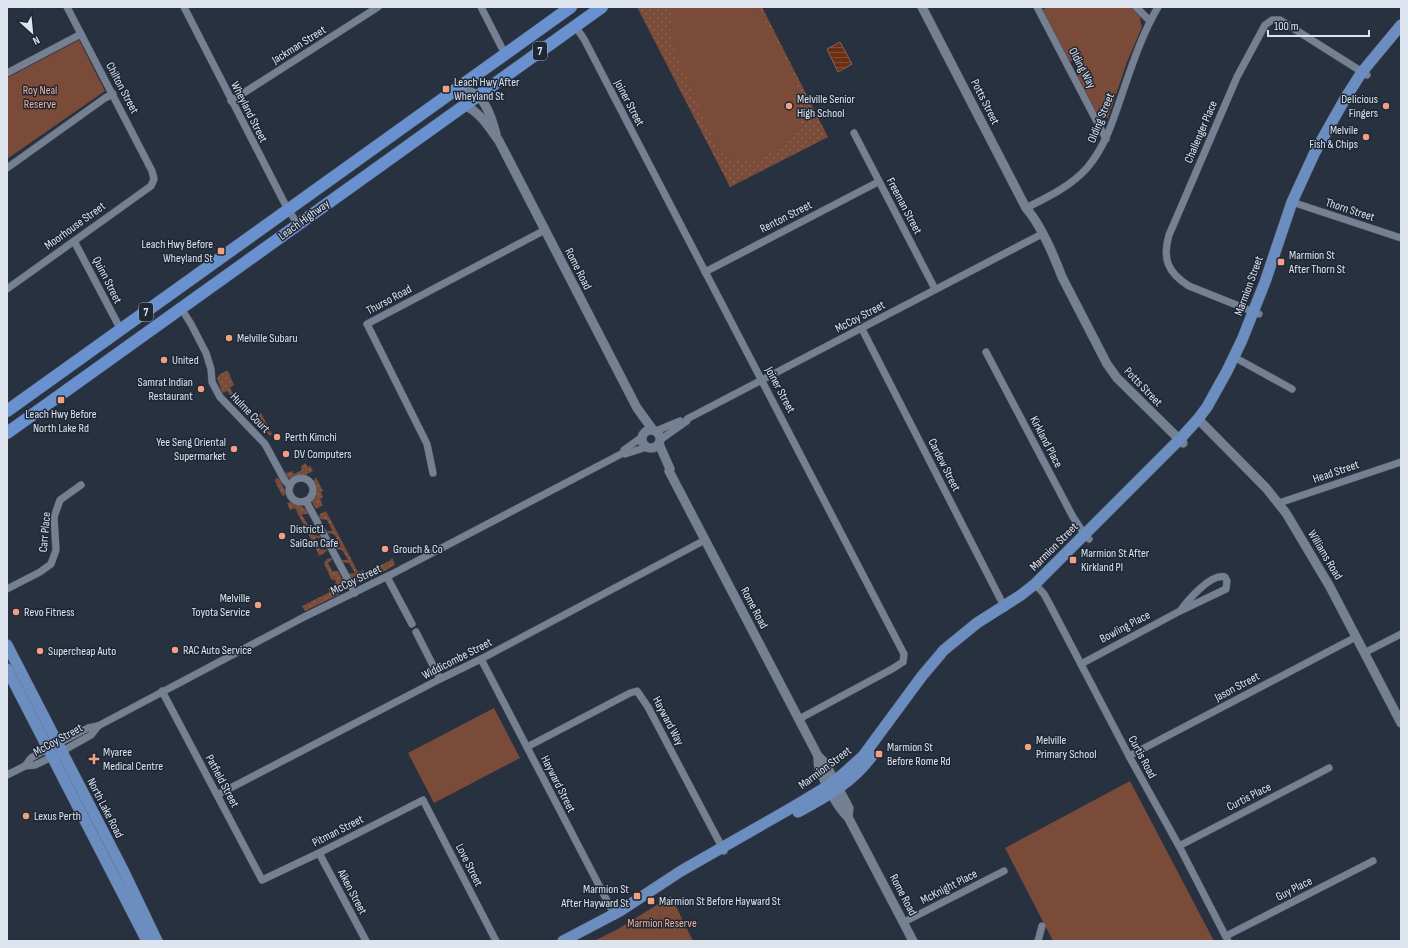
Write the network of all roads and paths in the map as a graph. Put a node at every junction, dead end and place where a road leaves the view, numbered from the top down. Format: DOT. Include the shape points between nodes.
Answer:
graph roads {
  1 [pos="67,7"];
  2 [pos="184,7"];
  3 [pos="378,7"];
  4 [pos="481,7"];
  5 [pos="571,7"];
  6 [pos="602,7"];
  7 [pos="922,7"];
  8 [pos="1037,7"];
  9 [pos="1136,7"];
  10 [pos="1158,7"];
  11 [pos="1150,21"];
  12 [pos="1401,25"];
  13 [pos="575,26"];
  14 [pos="1401,33"];
  15 [pos="81,34"];
  16 [pos="505,54"];
  17 [pos="7,73"];
  18 [pos="1365,74"];
  19 [pos="452,92"];
  20 [pos="113,94"];
  21 [pos="478,96"];
  22 [pos="231,101"];
  23 [pos="464,105"];
  24 [pos="854,133"];
  25 [pos="1106,139"];
  26 [pos="498,141"];
  27 [pos="7,168"];
  28 [pos="154,179"];
  29 [pos="878,182"];
  30 [pos="1294,203"];
  31 [pos="1026,208"];
  32 [pos="288,210"];
  33 [pos="298,225"];
  34 [pos="545,230"];
  35 [pos="1040,235"];
  36 [pos="1401,238"];
  37 [pos="74,241"];
  38 [pos="704,272"];
  39 [pos="7,289"];
  40 [pos="934,289"];
  41 [pos="181,308"];
  42 [pos="1256,313"];
  43 [pos="862,329"];
  44 [pos="121,330"];
  45 [pos="986,352"];
  46 [pos="1237,358"];
  47 [pos="69,367"];
  48 [pos="762,380"];
  49 [pos="79,381"];
  50 [pos="1292,389"];
  51 [pos="7,411"];
  52 [pos="687,419"];
  53 [pos="1200,421"];
  54 [pos="7,433"];
  55 [pos="649,433"];
  56 [pos="1181,441"];
  57 [pos="659,442"];
  58 [pos="648,447"];
  59 [pos="623,453"];
  60 [pos="1401,462"];
  61 [pos="669,471"];
  62 [pos="433,473"];
  63 [pos="81,485"];
  64 [pos="290,486"];
  65 [pos="306,501"];
  66 [pos="1279,503"];
  67 [pos="1087,537"];
  68 [pos="705,540"];
  69 [pos="387,576"];
  70 [pos="1037,586"];
  71 [pos="7,589"];
  72 [pos="355,592"];
  73 [pos="1005,608"];
  74 [pos="1180,611"];
  75 [pos="412,624"];
  76 [pos="416,632"];
  77 [pos="1401,634"];
  78 [pos="1356,637"];
  79 [pos="7,645"];
  80 [pos="1364,653"];
  81 [pos="481,659"];
  82 [pos="1081,664"];
  83 [pos="7,669"];
  84 [pos="440,679"];
  85 [pos="162,691"];
  86 [pos="799,719"];
  87 [pos="1401,723"];
  88 [pos="527,747"];
  89 [pos="55,750"];
  90 [pos="1128,756"];
  91 [pos="1329,768"];
  92 [pos="7,775"];
  93 [pos="833,787"];
  94 [pos="217,795"];
  95 [pos="423,800"];
  96 [pos="1179,846"];
  97 [pos="723,849"];
  98 [pos="319,853"];
  99 [pos="1373,860"];
  100 [pos="1004,871"];
  101 [pos="262,880"];
  102 [pos="615,916"];
  103 [pos="904,922"];
  104 [pos="1042,926"];
  105 [pos="1227,939"];
  106 [pos="147,941"];
  107 [pos="157,941"];
  108 [pos="366,941"];
  109 [pos="496,941"];
  110 [pos="563,941"];
  111 [pos="573,941"];
  112 [pos="913,941"];
  113 [pos="1038,941"];
  1 -- 15 [label="street, Chilton Street"];
  2 -- 22 [label="street, Wheyland Street"];
  3 -- 22 [label="street, Jackman Street"];
  4 -- 16 [label="street"];
  5 -- 16 [label="highway, Leach Highway / 7"];
  6 -- 13 [label="highway, Leach Highway / 7"];
  7 -- 31 [label="street, Potts Street"];
  8 -- 25 [label="street, Olding Way"];
  9 -- 11 [label="street"];
  10 -- 11 [label="street, Olding Street"];
  11 -- 25 [label="street, Olding Street"];
  12 -- 18 [label="main road, Marmion Street"];
  13 -- 21 [label="highway, Leach Highway / 7"];
  13 -- 38 [label="street, Joiner Street"];
  14 -- 18 [label="main road, Marmion Street"];
  15 -- 17 [label="street"];
  15 -- 20 [label="street, Chilton Street"];
  16 -- 19 [label="highway, Leach Highway / 7"];
  18 -- 30 [label="main road, Marmion Street" via="1315,152"];
  18 -- 42 [label="street, Challenger Place" via="1280,20 1272,20 1265,25 1237,76 1166,247 1169,265 1180,281"];
  19 -- 21 [label="street" via="469,92"];
  19 -- 32 [label="highway, Leach Highway / 7"];
  20 -- 27 [label="street"];
  20 -- 28 [label="street, Chilton Street"];
  21 -- 23 [label="highway, Leach Highway / 7"];
  21 -- 26 [label="street, Rome Road" via="492,120"];
  22 -- 32 [label="street, Wheyland Street"];
  23 -- 26 [label="street, Rome Road" via="482,116"];
  23 -- 33 [label="highway, Leach Highway / 7"];
  24 -- 29 [label="street, Freeman Street"];
  25 -- 31 [label="street, Olding Street" via="1097,155 1073,181"];
  26 -- 34 [label="street, Rome Road"];
  28 -- 37 [label="street, Moorhouse Street" via="151,186"];
  29 -- 38 [label="street, Renton Street"];
  29 -- 40 [label="street, Freeman Street"];
  30 -- 36 [label="street, Thorn Street"];
  30 -- 42 [label="main road, Marmion Street"];
  31 -- 35 [label="street, Potts Street" via="1033,216"];
  32 -- 33 [label="street, Wheyland Street"];
  32 -- 44 [label="highway, Leach Highway / 7"];
  33 -- 41 [label="highway, Leach Highway / 7"];
  34 -- 55 [label="street, Rome Road"];
  34 -- 62 [label="street, Thurso Road" via="367,324 427,444"];
  35 -- 40 [label="street, McCoy Street"];
  35 -- 56 [label="street, Potts Street" via="1057,263 1113,374"];
  37 -- 39 [label="street, Moorhouse Street"];
  37 -- 44 [label="street, Quinn Street"];
  38 -- 48 [label="street, Joiner Street"];
  40 -- 43 [label="street, McCoy Street"];
  41 -- 49 [label="highway, Leach Highway / 7"];
  41 -- 64 [label="street, Hulme Court" via="206,353 212,382 220,397 265,444 285,482"];
  42 -- 46 [label="main road, Marmion Street"];
  43 -- 48 [label="street, McCoy Street"];
  43 -- 73 [label="street, Cardew Street"];
  44 -- 47 [label="highway, Leach Highway / 7"];
  45 -- 67 [label="street, Kirkland Place" via="1073,518"];
  46 -- 50 [label="street"];
  46 -- 53 [label="main road, Marmion Street" via="1223,390"];
  47 -- 49 [label="highway"];
  47 -- 51 [label="highway, Leach Highway / 7"];
  48 -- 52 [label="street, McCoy Street"];
  48 -- 86 [label="street, Joiner Street" via="904,654 903,662 892,669"];
  49 -- 54 [label="highway, Leach Highway / 7"];
  52 -- 55 [label="street, McCoy Street"];
  52 -- 57 [label="street, McCoy Street"];
  53 -- 56 [label="main road, Marmion Street"];
  53 -- 66 [label="street, Williams Road"];
  55 -- 57 [label="street" via="660,436"];
  55 -- 58 [label="street" via="643,442"];
  55 -- 59 [label="street, McCoy Street"];
  56 -- 67 [label="main road, Marmion Street"];
  57 -- 58 [label="street" via="654,447"];
  57 -- 61 [label="street, Rome Road"];
  58 -- 59 [label="street, McCoy Street"];
  58 -- 61 [label="street, Rome Road" via="666,471"];
  59 -- 69 [label="street, McCoy Street"];
  60 -- 66 [label="street, Head Street"];
  61 -- 68 [label="street, Rome Road"];
  63 -- 71 [label="street, Carr Place" via="60,500 54,517 56,550 51,564"];
  64 -- 65 [label="street" via="293,499"];
  64 -- 65 [label="street" via="301,478 308,481 313,489"];
  65 -- 72 [label="street"];
  66 -- 78 [label="street, Williams Road" via="1322,571"];
  67 -- 70 [label="main road, Marmion Street"];
  68 -- 81 [label="street, Widdicombe Street"];
  68 -- 86 [label="street, Rome Road"];
  69 -- 72 [label="street, McCoy Street"];
  69 -- 75 [label="street"];
  70 -- 73 [label="main road, Marmion Street"];
  70 -- 82 [label="street, Curtis Road"];
  72 -- 85 [label="street, McCoy Street"];
  73 -- 93 [label="main road, Marmion Street" via="967,630 944,650 863,756"];
  74 -- 74 [label="street, Bowling Place" via="1212,579 1225,577 1226,589"];
  74 -- 82 [label="street, Bowling Place"];
  76 -- 84 [label="street"];
  77 -- 80 [label="street"];
  78 -- 80 [label="street, Williams Road"];
  78 -- 90 [label="street, Jason Street"];
  79 -- 89 [label="main road, North Lake Road"];
  80 -- 87 [label="street, Williams Road"];
  81 -- 84 [label="street, Widdicombe Street"];
  81 -- 88 [label="street, Hayward Street"];
  82 -- 90 [label="street, Curtis Road"];
  83 -- 89 [label="main road, North Lake Road"];
  84 -- 94 [label="street, Widdicombe Street"];
  85 -- 89 [label="street, McCoy Street" via="98,726 88,728"];
  85 -- 94 [label="street, Patfield Street"];
  86 -- 93 [label="street, Rome Road" via="818,756 825,763"];
  88 -- 97 [label="street, Hayward Way" via="630,692 637,691 648,707"];
  88 -- 102 [label="street, Hayward Street"];
  89 -- 92 [label="street, McCoy Street" via="35,765 25,766"];
  89 -- 106 [label="main road, North Lake Road"];
  89 -- 107 [label="main road, North Lake Road" via="122,870"];
  90 -- 96 [label="street, Curtis Road"];
  91 -- 96 [label="street, Curtis Place"];
  93 -- 97 [label="main road, Marmion Street"];
  93 -- 103 [label="street, Rome Road" via="849,808 848,817"];
  94 -- 101 [label="street, Patfield Street"];
  95 -- 98 [label="street, Pitman Street"];
  95 -- 109 [label="street, Love Street"];
  96 -- 105 [label="street, Curtis Road"];
  97 -- 102 [label="main road, Marmion Street"];
  98 -- 101 [label="street, Pitman Street"];
  98 -- 108 [label="street, Aiken Street"];
  99 -- 105 [label="street, Guy Place"];
  100 -- 103 [label="street, McKnight Place"];
  102 -- 110 [label="main road, Marmion Street"];
  102 -- 111 [label="main road, Marmion Street"];
  103 -- 112 [label="street, Rome Road"];
  104 -- 113 [label="street"];
}
